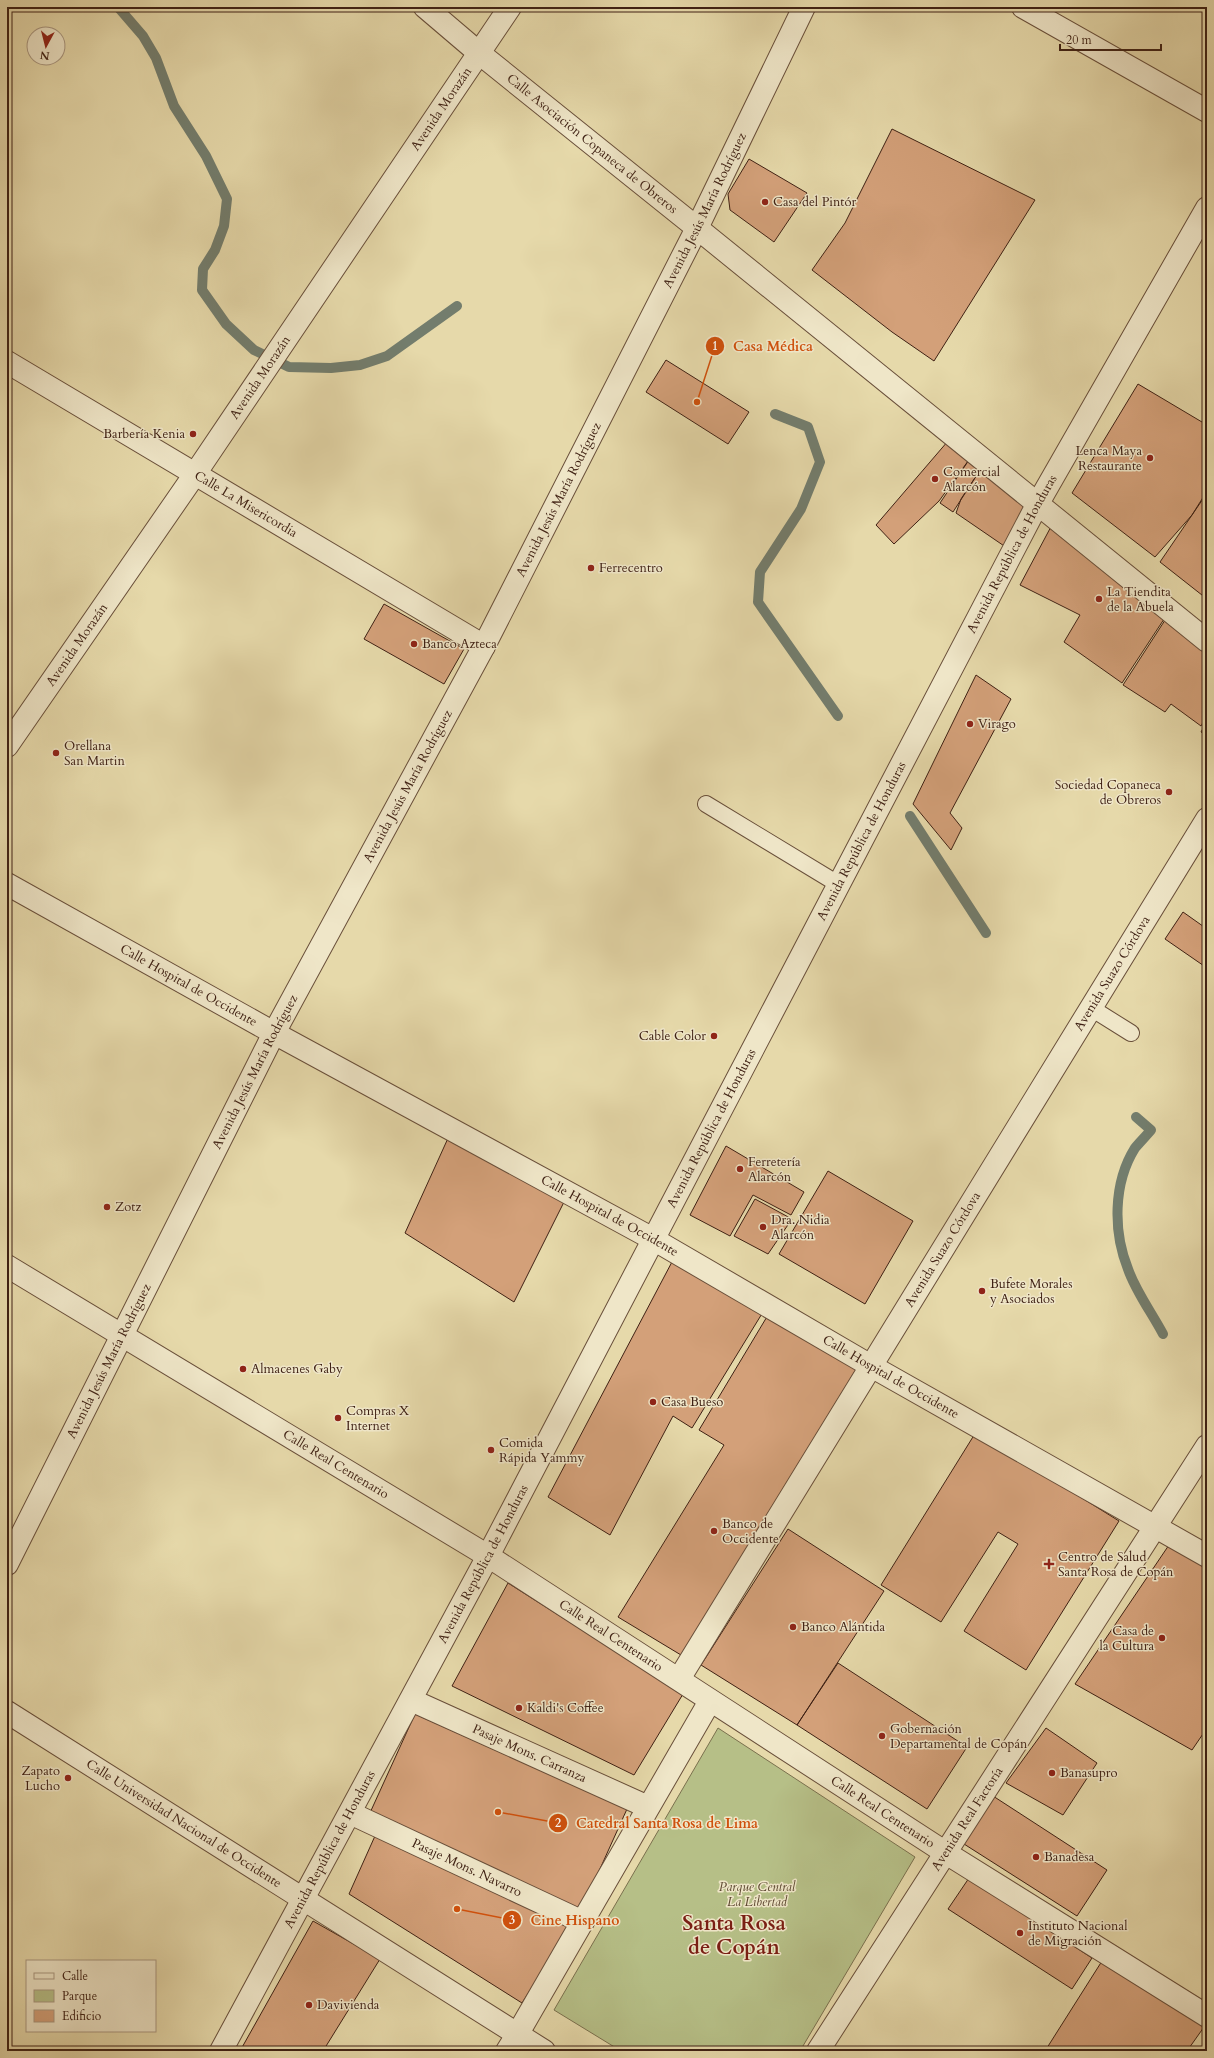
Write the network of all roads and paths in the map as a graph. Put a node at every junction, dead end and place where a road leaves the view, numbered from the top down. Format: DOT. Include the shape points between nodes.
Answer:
graph roads {
  1 [pos="425,7"];
  2 [pos="510,7"];
  3 [pos="804,7"];
  4 [pos="1023,7"];
  5 [pos="479,53"];
  6 [pos="1207,111"];
  7 [pos="1207,208"];
  8 [pos="697,228"];
  9 [pos="7,362"];
  10 [pos="195,474"];
  11 [pos="1037,505"];
  12 [pos="1207,641"];
  13 [pos="484,646"];
  14 [pos="7,746"];
  15 [pos="706,804"];
  16 [pos="1207,820"];
  17 [pos="7,884"];
  18 [pos="838,884"];
  19 [pos="1091,1008"];
  20 [pos="274,1032"];
  21 [pos="1131,1033"];
  22 [pos="653,1239"];
  23 [pos="7,1266"];
  24 [pos="122,1334"];
  25 [pos="872,1366"];
  26 [pos="1207,1446"];
  27 [pos="1156,1526"];
  28 [pos="488,1556"];
  29 [pos="1207,1556"];
  30 [pos="7,1564"];
  31 [pos="679,1679"];
  32 [pos="410,1700"];
  33 [pos="710,1701"];
  34 [pos="7,1712"];
  35 [pos="648,1807"];
  36 [pos="350,1813"];
  37 [pos="946,1853"];
  38 [pos="303,1899"];
  39 [pos="583,1922"];
  40 [pos="1207,2016"];
  41 [pos="512,2043"];
  42 [pos="222,2051"];
  43 [pos="544,2051"];
  44 [pos="818,2051"];
  1 -- 5 [label="street, Calle Asociación Copaneca de Obreros"];
  2 -- 5 [label="street, Avenida Morazán"];
  3 -- 8 [label="street, Avenida Jesús María Rodríguez"];
  4 -- 6 [label="street"];
  5 -- 8 [label="street, Calle Asociación Copaneca de Obreros"];
  5 -- 10 [label="street, Avenida Morazán"];
  7 -- 11 [label="street, Avenida República de Honduras"];
  8 -- 11 [label="street, Calle Asociación Copaneca de Obreros"];
  8 -- 13 [label="street, Avenida Jesús María Rodríguez"];
  9 -- 10 [label="street, Calle La Misericordia"];
  10 -- 13 [label="street, Calle La Misericordia"];
  10 -- 14 [label="street, Avenida Morazán"];
  11 -- 12 [label="street, Calle Asociación Copaneca de Obreros"];
  11 -- 18 [label="street, Avenida República de Honduras"];
  13 -- 20 [label="street, Avenida Jesús María Rodríguez"];
  15 -- 18 [label="lane"];
  16 -- 19 [label="street, Avenida Suazo Córdova"];
  17 -- 20 [label="street, Calle Hospital de Occidente"];
  18 -- 22 [label="street, Avenida República de Honduras"];
  19 -- 21 [label="lane"];
  19 -- 25 [label="street, Avenida Suazo Córdova"];
  20 -- 22 [label="street, Calle Hospital de Occidente"];
  20 -- 24 [label="street, Avenida Jesús María Rodríguez"];
  22 -- 25 [label="street, Calle Hospital de Occidente"];
  22 -- 28 [label="street, Avenida República de Honduras"];
  23 -- 24 [label="street, Calle Real Centenario"];
  24 -- 28 [label="street, Calle Real Centenario"];
  24 -- 30 [label="street, Avenida Jesús María Rodríguez"];
  25 -- 27 [label="street, Calle Hospital de Occidente"];
  25 -- 31 [label="street, Avenida Suazo Córdova"];
  26 -- 27 [label="street, Avenida Real Factoría"];
  27 -- 29 [label="street, Calle Hospital de Occidente"];
  27 -- 37 [label="street, Avenida Real Factoría"];
  28 -- 31 [label="street, Calle Real Centenario"];
  28 -- 32 [label="street, Avenida República de Honduras"];
  31 -- 33 [label="street, Calle Real Centenario"];
  32 -- 35 [label="street, Pasaje Mons. Carranza"];
  32 -- 36 [label="street, Avenida República de Honduras"];
  33 -- 35 [label="street"];
  33 -- 37 [label="street, Calle Real Centenario"];
  34 -- 38 [label="street, Calle Universidad Nacional de Occidente"];
  35 -- 39 [label="street"];
  36 -- 38 [label="street, Avenida República de Honduras"];
  36 -- 39 [label="street, Pasaje Mons. Navarro"];
  37 -- 40 [label="street, Calle Real Centenario"];
  37 -- 44 [label="street, Avenida Real Factoría"];
  38 -- 41 [label="street, Calle Universidad Nacional de Occidente"];
  38 -- 42 [label="street, Avenida República de Honduras"];
  39 -- 41 [label="street"];
  41 -- 43 [label="street, Calle Universidad Nacional de Occidente"];
}
